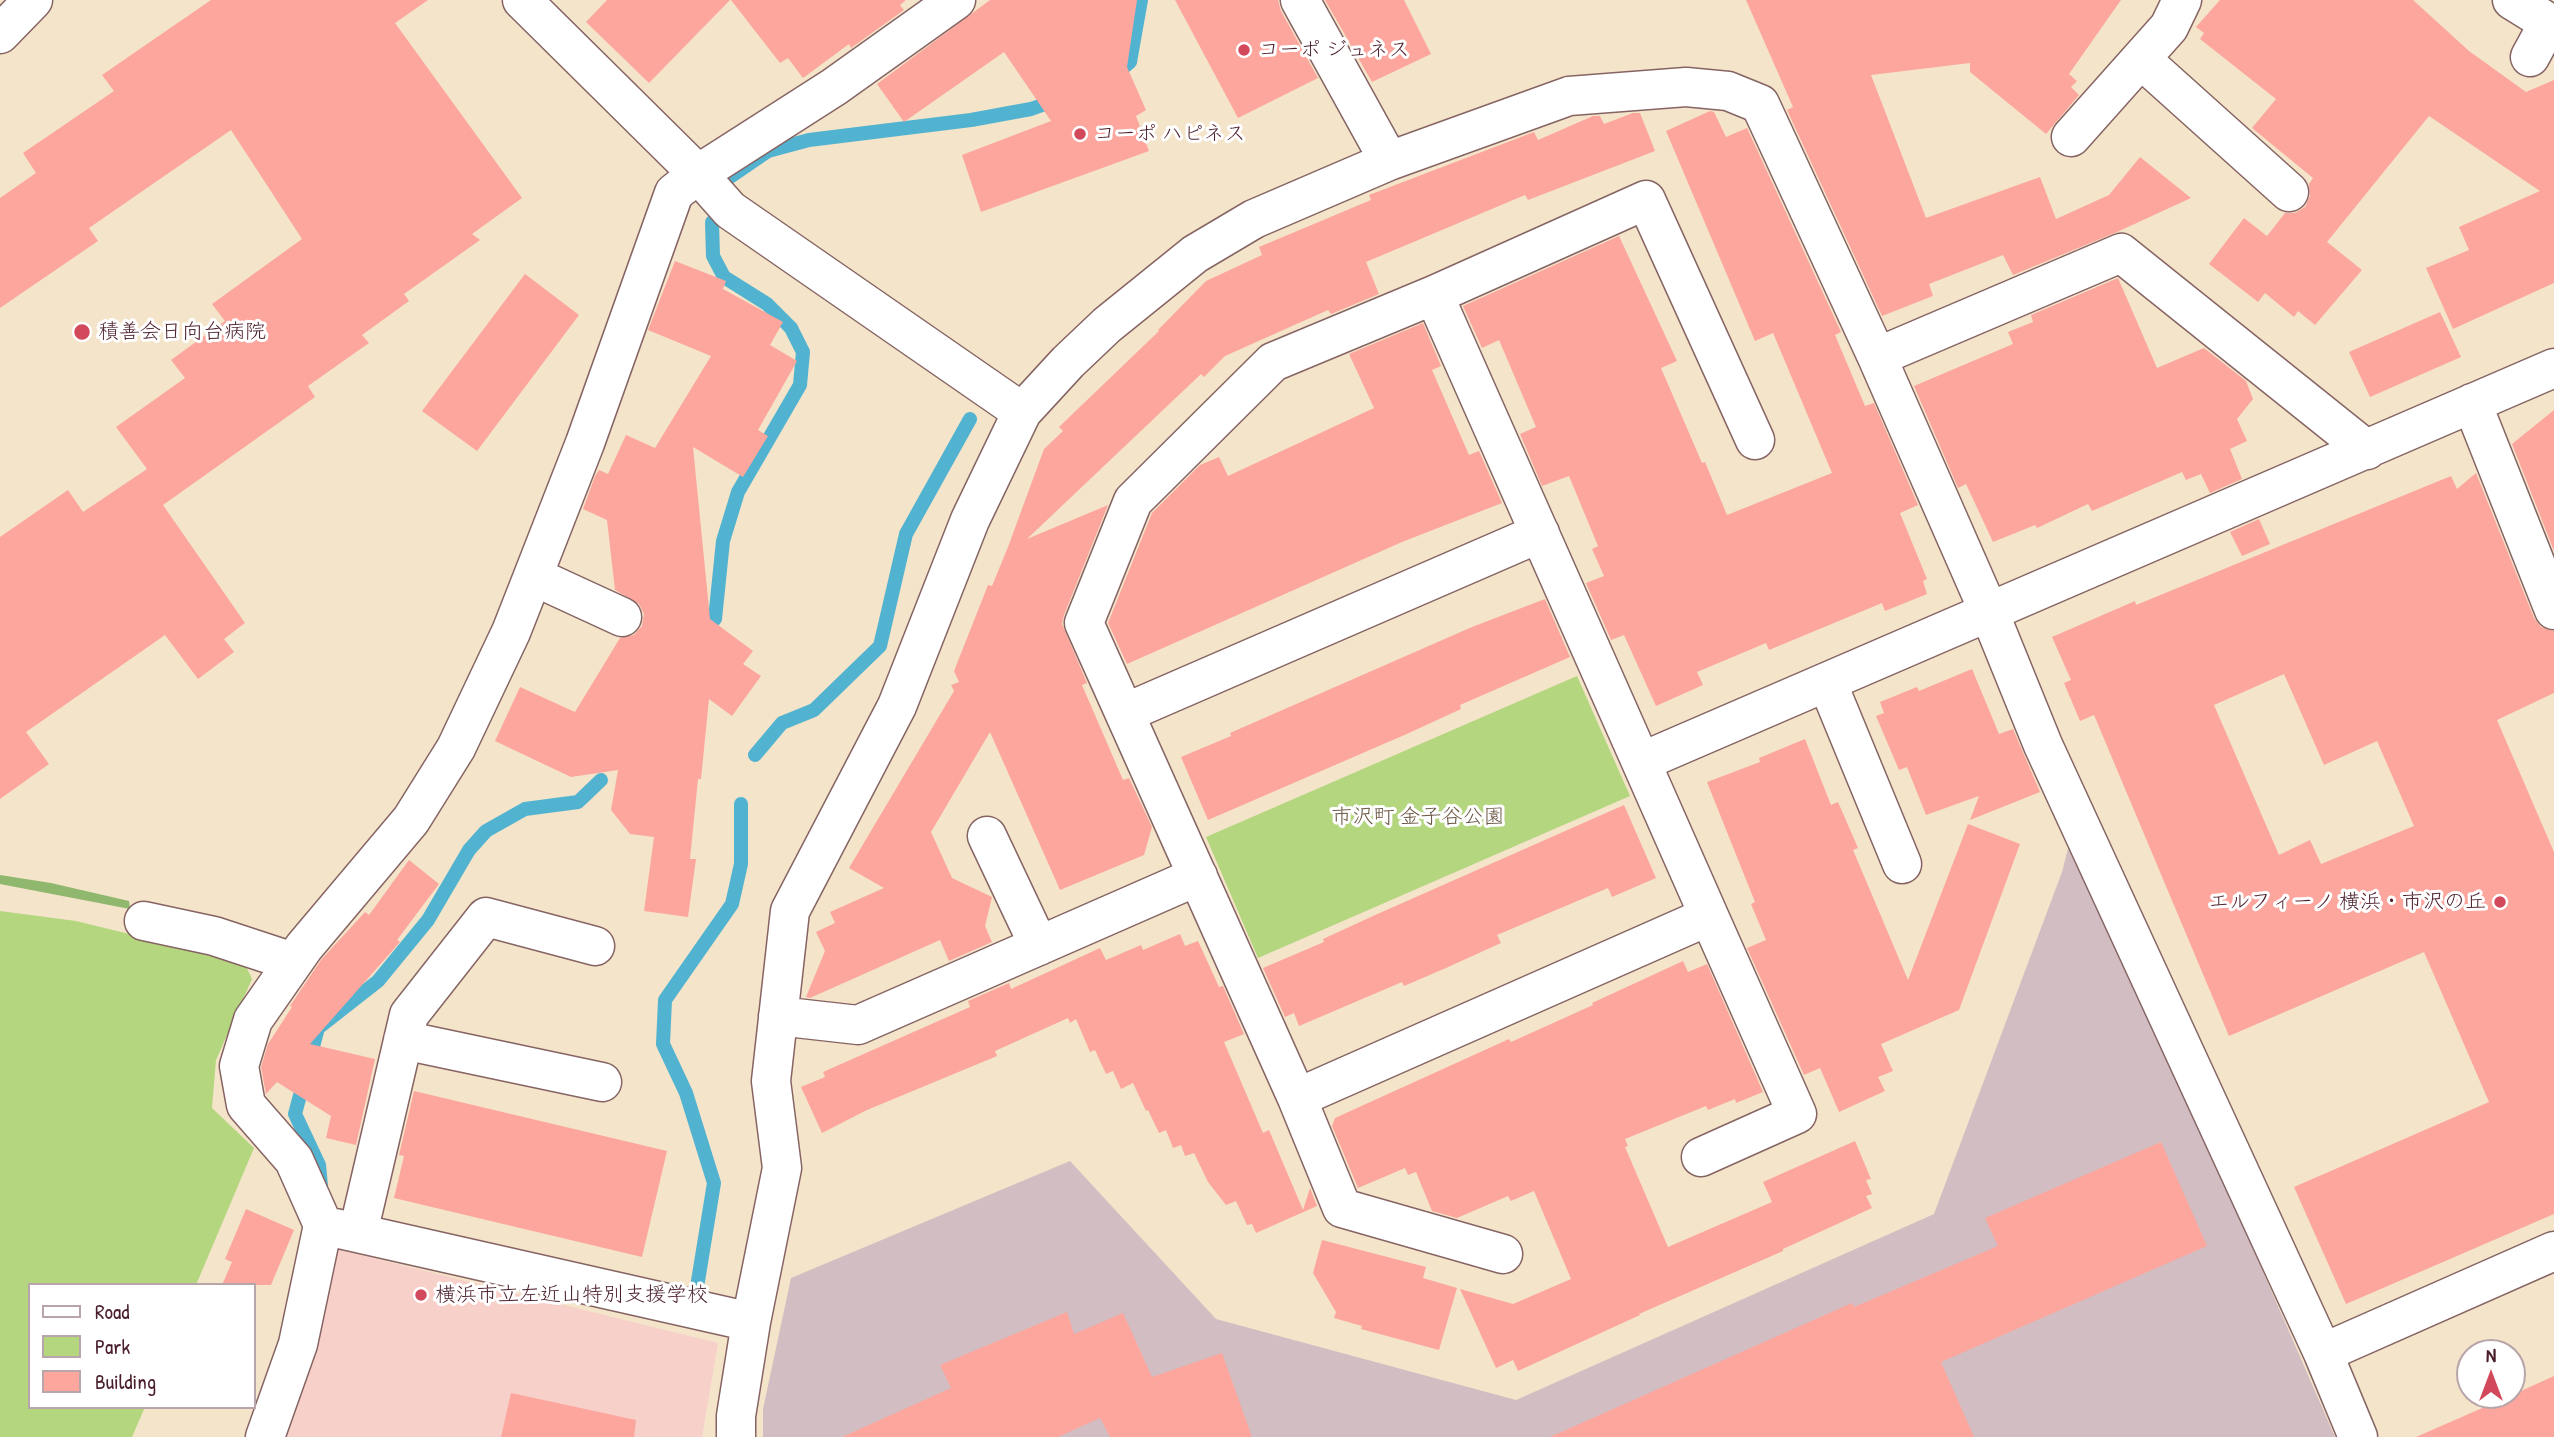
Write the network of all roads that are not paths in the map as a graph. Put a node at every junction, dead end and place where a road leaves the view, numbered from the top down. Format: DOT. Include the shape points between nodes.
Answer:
graph roads {
  1 [pos="33,0"];
  2 [pos="523,0"];
  3 [pos="1300,0"];
  4 [pos="2182,0"];
  5 [pos="2512,0"];
  6 [pos="937,6"];
  7 [pos="2551,24"];
  8 [pos="0,34"];
  9 [pos="2530,57"];
  10 [pos="2142,60"];
  11 [pos="2071,137"];
  12 [pos="1389,160"];
  13 [pos="698,174"];
  14 [pos="2289,192"];
  15 [pos="1434,295"];
  16 [pos="1877,357"];
  17 [pos="2554,368"];
  18 [pos="2472,403"];
  19 [pos="1022,412"];
  20 [pos="1755,440"];
  21 [pos="2367,450"];
  22 [pos="1540,533"];
  23 [pos="533,576"];
  24 [pos="2554,610"];
  25 [pos="1989,612"];
  26 [pos="622,617"];
  27 [pos="1827,682"];
  28 [pos="1125,713"];
  29 [pos="1642,762"];
  30 [pos="987,836"];
  31 [pos="1902,864"];
  32 [pos="1198,876"];
  33 [pos="1709,916"];
  34 [pos="144,922"];
  35 [pos="595,946"];
  36 [pos="1039,946"];
  37 [pos="293,962"];
  38 [pos="778,1016"];
  39 [pos="403,1040"];
  40 [pos="602,1082"];
  41 [pos="1297,1098"];
  42 [pos="1701,1157"];
  43 [pos="340,1229"];
  44 [pos="2554,1251"];
  45 [pos="1503,1254"];
  46 [pos="751,1322"];
  47 [pos="2323,1353"];
  48 [pos="265,1437"];
  49 [pos="736,1437"];
  50 [pos="2358,1437"];
  1 -- 8 [label="street"];
  2 -- 13 [label="street"];
  3 -- 12 [label="street"];
  4 -- 10 [label="street" via="2169,27"];
  5 -- 7 [label="street"];
  6 -- 13 [label="street" via="834,88"];
  7 -- 9 [label="street"];
  10 -- 11 [label="street"];
  10 -- 14 [label="street"];
  12 -- 16 [label="street" via="1569,96 1686,87 1728,92 1760,104"];
  12 -- 19 [label="street" via="1254,219 1195,254 1107,325"];
  13 -- 19 [label="street" via="730,209"];
  13 -- 23 [label="street" via="674,193"];
  15 -- 20 [label="street" via="1646,200"];
  15 -- 22 [label="street"];
  15 -- 28 [label="street" via="1273,362 1133,501 1084,623"];
  16 -- 21 [label="street" via="2121,253"];
  16 -- 25 [label="street"];
  17 -- 18 [label="street"];
  18 -- 21 [label="street"];
  18 -- 24 [label="street"];
  19 -- 38 [label="street" via="970,520 897,706 790,911"];
  21 -- 25 [label="street"];
  22 -- 28 [label="street"];
  22 -- 29 [label="street"];
  23 -- 26 [label="street"];
  23 -- 37 [label="street" via="456,748 418,810"];
  25 -- 27 [label="street"];
  25 -- 47 [label="street" via="2043,745"];
  27 -- 29 [label="street"];
  27 -- 31 [label="street"];
  28 -- 32 [label="street"];
  29 -- 33 [label="street"];
  30 -- 36 [label="street"];
  32 -- 36 [label="street"];
  32 -- 41 [label="street"];
  33 -- 41 [label="street"];
  33 -- 42 [label="street" via="1797,1114"];
  34 -- 37 [label="street" via="214,936"];
  35 -- 39 [label="street" via="486,918 409,1015"];
  36 -- 38 [label="street" via="858,1025"];
  37 -- 43 [label="street" via="253,1020 239,1066 246,1105 294,1160"];
  38 -- 46 [label="street" via="771,1081 782,1168"];
  39 -- 40 [label="street"];
  39 -- 43 [label="street"];
  41 -- 45 [label="street" via="1342,1208"];
  43 -- 46 [label="street"];
  43 -- 48 [label="street"];
  44 -- 47 [label="street"];
  46 -- 49 [label="street"];
  47 -- 50 [label="street"];
}
